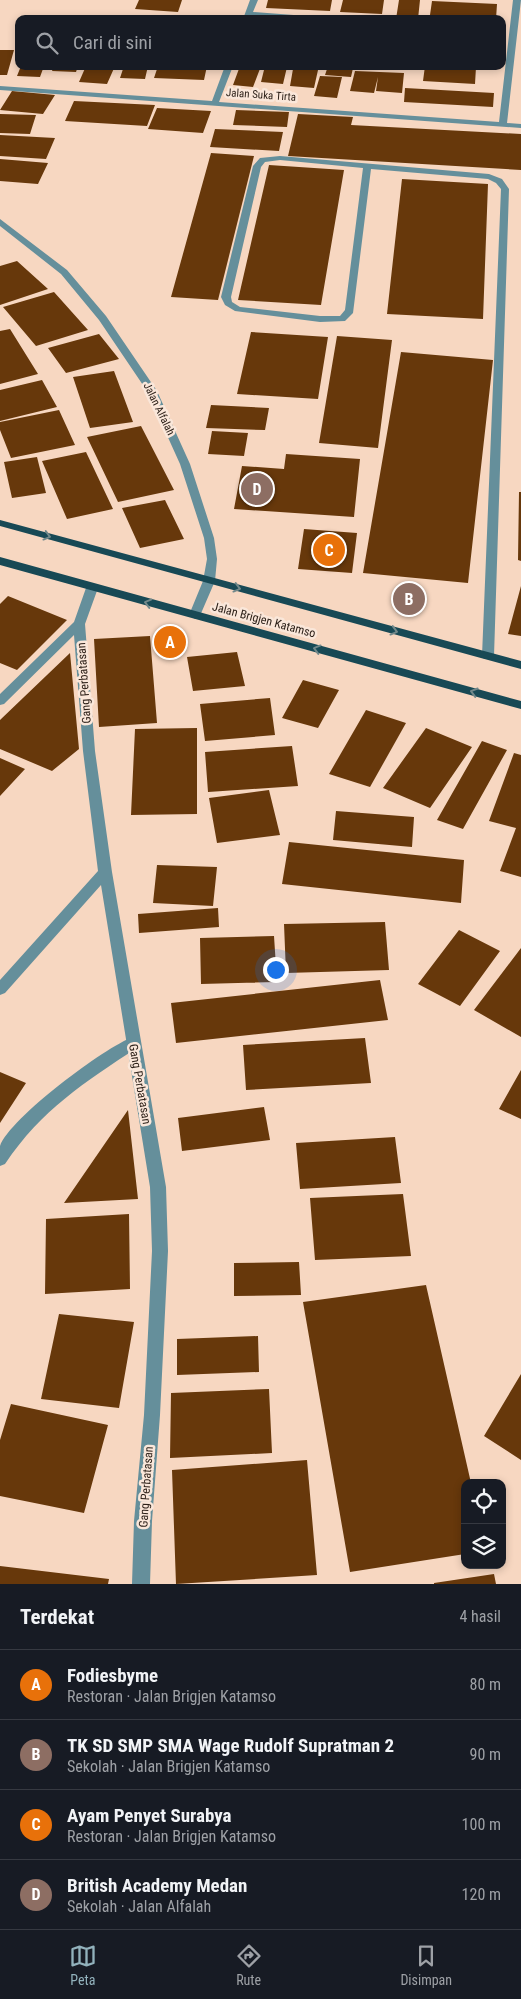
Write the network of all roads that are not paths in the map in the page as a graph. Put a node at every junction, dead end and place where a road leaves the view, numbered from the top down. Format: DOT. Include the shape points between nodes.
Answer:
graph roads {
  1 [pos="254,0"];
  2 [pos="517,0"];
  3 [pos="248,15"];
  4 [pos="227,70"];
  5 [pos="0,88"];
  6 [pos="215,103"];
  7 [pos="503,125"];
  8 [pos="521,126"];
  9 [pos="367,166"];
  10 [pos="0,222"];
  11 [pos="0,523"];
  12 [pos="0,561"];
  13 [pos="209,581"];
  14 [pos="92,588"];
  15 [pos="195,615"];
  16 [pos="79,624"];
  17 [pos="488,656"];
  18 [pos="521,665"];
  19 [pos="0,701"];
  20 [pos="521,705"];
  21 [pos="104,872"];
  22 [pos="0,988"];
  23 [pos="133,1042"];
  24 [pos="0,1159"];
  25 [pos="141,1584"];
  1 -- 3 [label="street"];
  2 -- 7 [label="street"];
  4 -- 6 [label="street"];
  5 -- 6 [label="street, Jalan Suka Tirta"];
  6 -- 7 [label="street, Jalan Suka Tirta"];
  7 -- 8 [label="street, Jalan Suka Tirta"];
  9 -- 9 [label="street" via="280,158 263,160 257,166 226,298 228,303 238,309 342,319 350,310"];
  9 -- 17 [label="street" via="489,177 499,181 505,189"];
  10 -- 13 [label="street, Jalan Alfalah" via="64,272 104,318 152,391 185,464 209,538 212,559"];
  11 -- 13 [label="main road, Jalan Brigjen Katamso, one-way"];
  12 -- 14 [label="main road, Jalan Brigjen Katamso"];
  13 -- 15 [label="street, Jalan Alfalah"];
  13 -- 17 [label="main road, Jalan Brigjen Katamso, one-way"];
  15 -- 14 [label="main road, Jalan Brigjen Katamso, one-way"];
  14 -- 16 [label="street, Gang Perbatasan"];
  20 -- 15 [label="main road, Jalan Brigjen Katamso, one-way"];
  16 -- 19 [label="street"];
  16 -- 21 [label="street, Gang Perbatasan" via="89,751"];
  17 -- 18 [label="main road, Jalan Brigjen Katamso"];
  21 -- 22 [label="street"];
  21 -- 23 [label="street, Gang Perbatasan"];
  23 -- 24 [label="street" via="41,1108"];
  23 -- 25 [label="street, Gang Perbatasan" via="158,1187 160,1251"];
}
